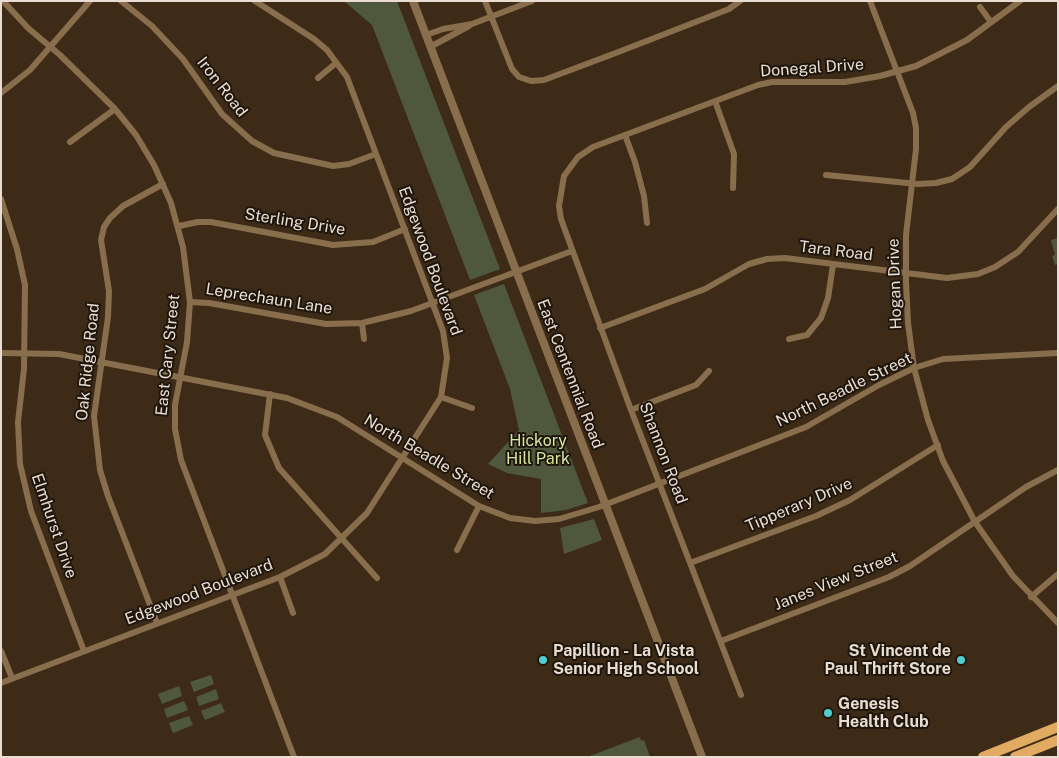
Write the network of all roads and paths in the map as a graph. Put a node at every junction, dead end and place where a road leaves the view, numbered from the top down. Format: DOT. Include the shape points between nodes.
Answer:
graph roads {
  1 [pos="3,1"];
  2 [pos="90,1"];
  3 [pos="120,1"];
  4 [pos="255,1"];
  5 [pos="413,1"];
  6 [pos="485,1"];
  7 [pos="532,1"];
  8 [pos="740,1"];
  9 [pos="870,1"];
  10 [pos="1020,1"];
  11 [pos="980,7"];
  12 [pos="491,17"];
  13 [pos="991,22"];
  14 [pos="472,24"];
  15 [pos="426,35"];
  16 [pos="50,46"];
  17 [pos="430,46"];
  18 [pos="336,63"];
  19 [pos="897,72"];
  20 [pos="318,78"];
  21 [pos="1058,86"];
  22 [pos="1,93"];
  23 [pos="714,101"];
  24 [pos="115,109"];
  25 [pos="625,135"];
  26 [pos="70,142"];
  27 [pos="376,154"];
  28 [pos="826,175"];
  29 [pos="913,183"];
  30 [pos="163,184"];
  31 [pos="733,188"];
  32 [pos="1,199"];
  33 [pos="1058,209"];
  34 [pos="561,219"];
  35 [pos="647,223"];
  36 [pos="179,226"];
  37 [pos="405,229"];
  38 [pos="572,251"];
  39 [pos="833,265"];
  40 [pos="516,272"];
  41 [pos="906,274"];
  42 [pos="190,302"];
  43 [pos="433,303"];
  44 [pos="362,323"];
  45 [pos="600,328"];
  46 [pos="364,339"];
  47 [pos="789,339"];
  48 [pos="1,353"];
  49 [pos="1058,353"];
  50 [pos="24,354"];
  51 [pos="102,362"];
  52 [pos="914,368"];
  53 [pos="709,371"];
  54 [pos="180,377"];
  55 [pos="270,394"];
  56 [pos="441,396"];
  57 [pos="472,408"];
  58 [pos="631,410"];
  59 [pos="938,445"];
  60 [pos="401,458"];
  61 [pos="1058,470"];
  62 [pos="660,484"];
  63 [pos="606,505"];
  64 [pos="479,506"];
  65 [pos="975,522"];
  66 [pos="342,539"];
  67 [pos="457,550"];
  68 [pos="690,563"];
  69 [pos="1058,574"];
  70 [pos="280,577"];
  71 [pos="376,578"];
  72 [pos="231,595"];
  73 [pos="1031,597"];
  74 [pos="293,613"];
  75 [pos="157,623"];
  76 [pos="1058,623"];
  77 [pos="721,642"];
  78 [pos="1,651"];
  79 [pos="84,651"];
  80 [pos="12,678"];
  81 [pos="1,682"];
  82 [pos="742,695"];
  83 [pos="1058,727"];
  84 [pos="1058,740"];
  85 [pos="294,757"];
  86 [pos="702,757"];
  87 [pos="983,757"];
  88 [pos="1015,757"];
  1 -- 16 [label="street, East Cary Street"];
  2 -- 16 [label="street"];
  3 -- 27 [label="street, Iron Road" via="152,26 183,59 222,114 252,141 281,155 333,166"];
  4 -- 18 [label="street, Edgewood Boulevard" via="314,39"];
  5 -- 15 [label="street, East Centennial Road"];
  6 -- 12 [label="street"];
  7 -- 12 [label="street"];
  8 -- 12 [label="street" via="728,9 621,52 531,82 512,69"];
  9 -- 19 [label="street, Hogan Drive"];
  10 -- 13 [label="street, Donegal Drive"];
  11 -- 13 [label="street"];
  12 -- 14 [label="street"];
  13 -- 19 [label="street, Donegal Drive" via="938,56"];
  14 -- 15 [label="street"];
  14 -- 17 [label="street"];
  15 -- 17 [label="street, East Centennial Road"];
  16 -- 22 [label="street" via="30,70"];
  16 -- 24 [label="street, East Cary Street"];
  17 -- 40 [label="street, East Centennial Road"];
  18 -- 20 [label="street"];
  18 -- 27 [label="street, Edgewood Boulevard" via="347,77"];
  19 -- 23 [label="street, Donegal Drive" via="845,82 772,82"];
  19 -- 29 [label="street, Hogan Drive" via="916,128"];
  21 -- 29 [label="street" via="1006,127 962,174 942,182"];
  23 -- 25 [label="street, Donegal Drive"];
  23 -- 31 [label="street" via="734,154"];
  24 -- 26 [label="street"];
  24 -- 30 [label="street, East Cary Street" via="136,135"];
  25 -- 34 [label="street, Donegal Drive" via="593,147 570,166 560,191"];
  25 -- 35 [label="street" via="644,196"];
  27 -- 37 [label="street, Edgewood Boulevard"];
  28 -- 29 [label="street"];
  29 -- 41 [label="street, Hogan Drive" via="906,235"];
  30 -- 36 [label="street, East Cary Street"];
  30 -- 51 [label="street, Oak Ridge Road" via="123,206 104,227 102,240 109,308"];
  32 -- 50 [label="street, Elmhurst Drive" via="24,278"];
  33 -- 41 [label="street, Tara Road" via="1018,252 986,271 952,278"];
  34 -- 38 [label="street, Shannon Road"];
  36 -- 37 [label="street, Sterling Drive" via="211,222 333,245 373,242"];
  36 -- 42 [label="street, East Cary Street"];
  37 -- 43 [label="street, Edgewood Boulevard"];
  38 -- 40 [label="street, Leprechaun Lane"];
  38 -- 45 [label="street, Shannon Road"];
  39 -- 41 [label="street, Tara Road"];
  39 -- 45 [label="street, Tara Road" via="786,258 767,259 749,264 705,289"];
  39 -- 47 [label="street" via="821,318 807,335"];
  40 -- 43 [label="street, Leprechaun Lane"];
  40 -- 63 [label="street, East Centennial Road"];
  41 -- 52 [label="street, Hogan Drive"];
  42 -- 44 [label="street, Leprechaun Lane" via="326,324"];
  42 -- 54 [label="street, East Cary Street"];
  43 -- 44 [label="street, Leprechaun Lane" via="386,319"];
  43 -- 56 [label="street, Edgewood Boulevard" via="446,344"];
  44 -- 46 [label="street"];
  45 -- 58 [label="street, Shannon Road"];
  48 -- 50 [label="street, North Beadle Street"];
  49 -- 52 [label="street, North Beadle Street" via="943,359"];
  50 -- 51 [label="street, North Beadle Street" via="59,354"];
  50 -- 79 [label="street, Elmhurst Drive" via="18,422 24,488"];
  51 -- 54 [label="street, North Beadle Street"];
  51 -- 75 [label="street, Oak Ridge Road" via="94,416 100,470"];
  52 -- 59 [label="street, Hogan Drive"];
  52 -- 62 [label="street, North Beadle Street" via="806,427"];
  53 -- 58 [label="street" via="696,385"];
  54 -- 55 [label="street, North Beadle Street"];
  54 -- 72 [label="street, East Cary Street" via="175,429 181,460"];
  55 -- 60 [label="street, North Beadle Street" via="337,417"];
  55 -- 66 [label="street" via="265,435 271,454 279,468"];
  56 -- 57 [label="street"];
  56 -- 60 [label="street, Edgewood Boulevard"];
  58 -- 62 [label="street, Shannon Road"];
  59 -- 65 [label="street, Hogan Drive"];
  59 -- 68 [label="street, Tipperary Drive" via="850,500"];
  60 -- 64 [label="street, North Beadle Street"];
  60 -- 66 [label="street, Edgewood Boulevard" via="367,513"];
  61 -- 65 [label="street, Janes View Street" via="1026,487"];
  62 -- 63 [label="street, North Beadle Street"];
  62 -- 68 [label="street, Shannon Road"];
  63 -- 64 [label="street, North Beadle Street" via="558,519 535,521 510,518"];
  63 -- 86 [label="street, East Centennial Road"];
  64 -- 67 [label="street"];
  65 -- 73 [label="street, Hogan Drive"];
  65 -- 77 [label="street, Janes View Street" via="890,577"];
  66 -- 70 [label="street, Edgewood Boulevard" via="324,554"];
  66 -- 71 [label="street"];
  68 -- 77 [label="street, Shannon Road"];
  69 -- 73 [label="street"];
  70 -- 72 [label="street, Edgewood Boulevard"];
  70 -- 74 [label="street"];
  72 -- 75 [label="street, Edgewood Boulevard"];
  72 -- 85 [label="street, East Cary Street"];
  73 -- 76 [label="street, Hogan Drive"];
  75 -- 79 [label="street, Edgewood Boulevard"];
  77 -- 82 [label="street, Shannon Road"];
  78 -- 80 [label="street"];
  79 -- 80 [label="street, Edgewood Boulevard"];
  80 -- 81 [label="street, Edgewood Boulevard"];
  83 -- 87 [label="main road"];
  84 -- 88 [label="main road"];
}
